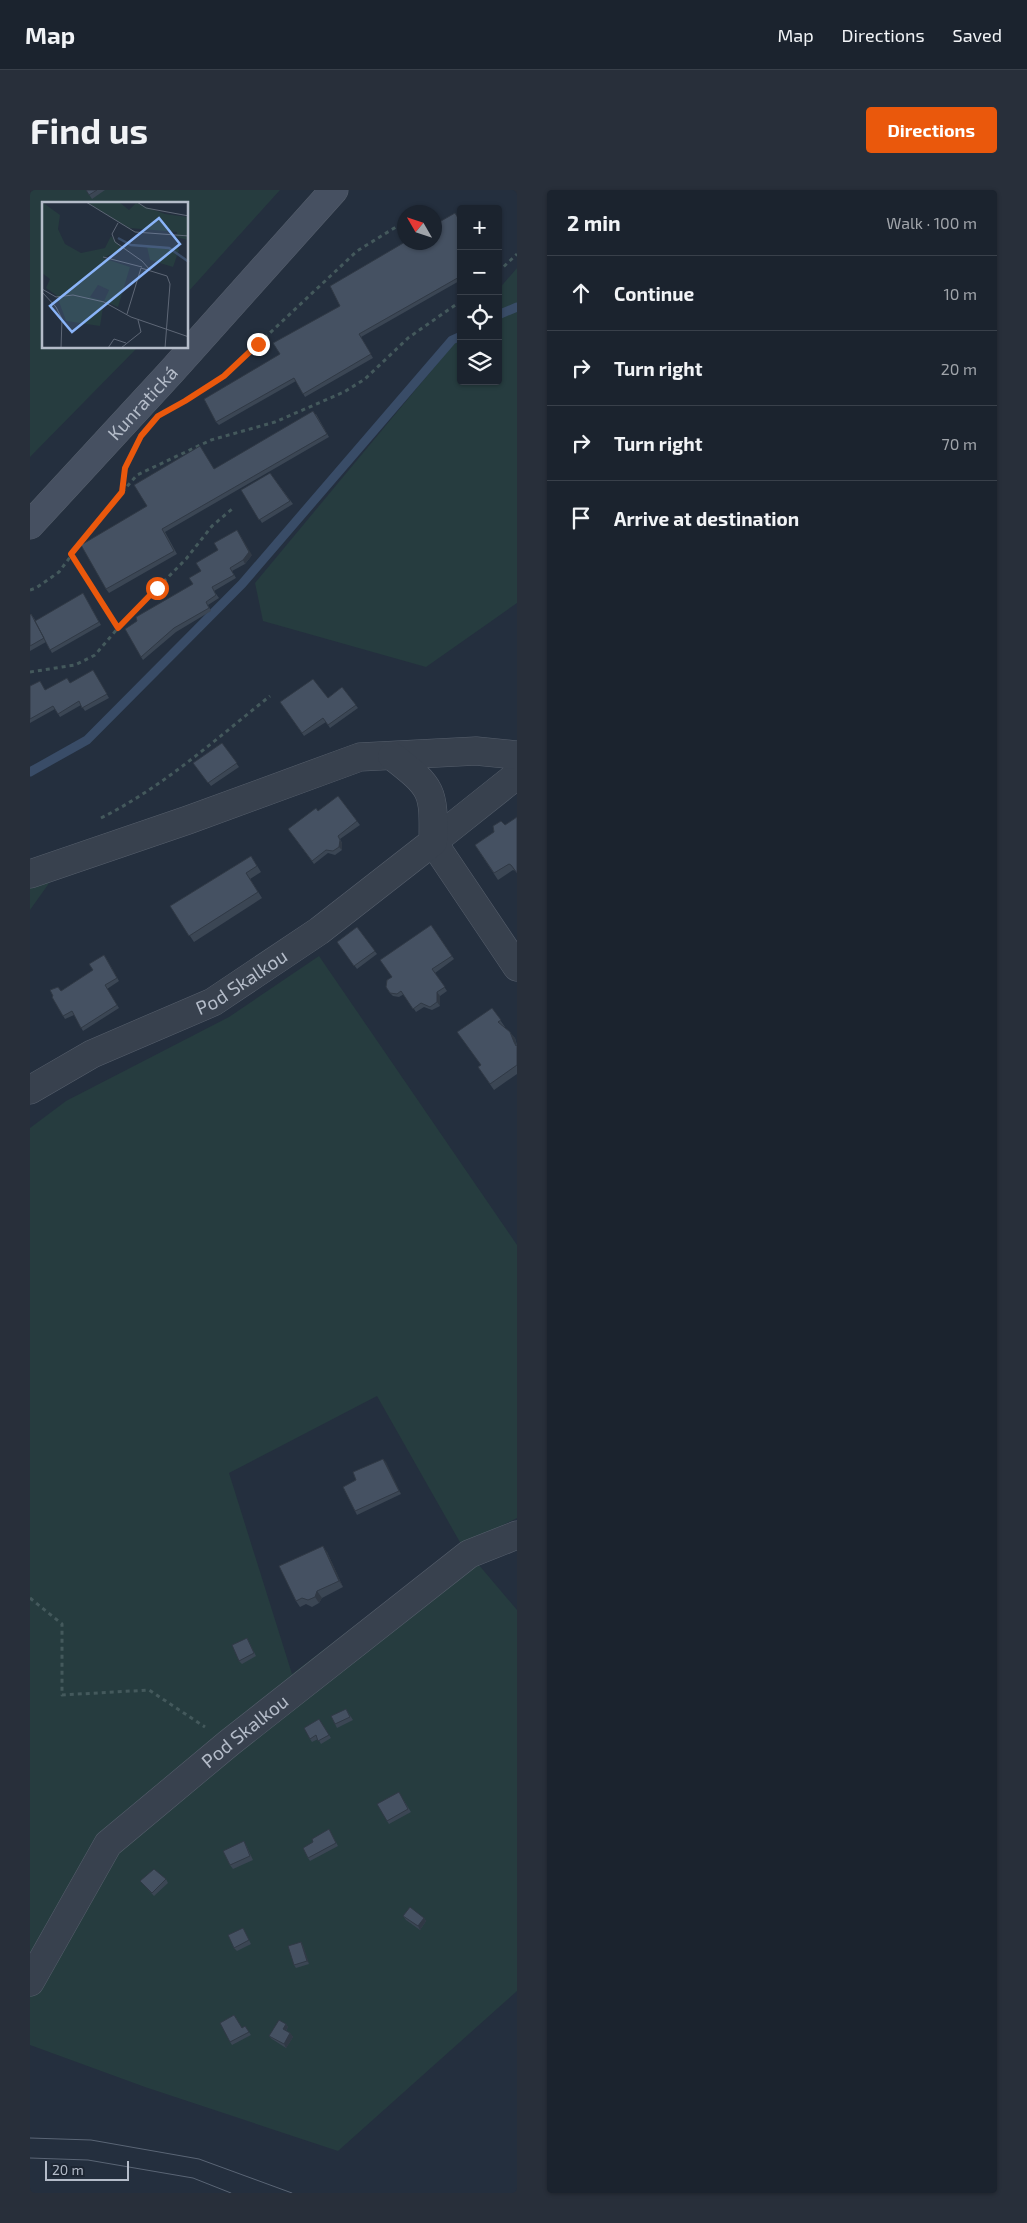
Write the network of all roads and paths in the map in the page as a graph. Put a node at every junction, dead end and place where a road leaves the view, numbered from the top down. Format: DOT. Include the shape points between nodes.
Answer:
graph roads {
  1 [pos="334,190"];
  2 [pos="397,226"];
  3 [pos="517,254"];
  4 [pos="502,268"];
  5 [pos="457,304"];
  6 [pos="179,405"];
  7 [pos="129,460"];
  8 [pos="122,492"];
  9 [pos="232,509"];
  10 [pos="30,525"];
  11 [pos="71,554"];
  12 [pos="30,590"];
  13 [pos="118,628"];
  14 [pos="30,672"];
  15 [pos="270,696"];
  16 [pos="517,755"];
  17 [pos="392,756"];
  18 [pos="517,775"];
  19 [pos="93,821"];
  20 [pos="433,842"];
  21 [pos="30,874"];
  22 [pos="517,967"];
  23 [pos="30,1090"];
  24 [pos="517,1535"];
  25 [pos="30,1598"];
  26 [pos="229,1743"];
  27 [pos="30,1982"];
  1 -- 10 [label="street, Kunratická"];
  2 -- 6 [label="path" via="357,251 224,376"];
  3 -- 4 [label="path"];
  5 -- 8 [label="path" via="408,338 365,379 344,392 275,422 211,440 182,453 137,476"];
  7 -- 8 [label="path"];
  8 -- 11 [label="path"];
  9 -- 13 [label="path" via="212,526 186,559"];
  11 -- 12 [label="path" via="59,572"];
  11 -- 13 [label="path"];
  13 -- 14 [label="path" via="88,659 75,665"];
  15 -- 19 [label="path" via="152,789"];
  16 -- 17 [label="street" via="476,751"];
  17 -- 20 [label="street" via="426,785 434,807"];
  17 -- 21 [label="street" via="360,757"];
  18 -- 20 [label="street, Pod Skalkou"];
  20 -- 22 [label="street"];
  20 -- 23 [label="street, Pod Skalkou" via="319,931 213,1002 92,1054"];
  24 -- 26 [label="street, Pod Skalkou" via="470,1554"];
  25 -- 26 [label="path" via="62,1624 62,1695 149,1690"];
  26 -- 27 [label="street, Pod Skalkou" via="108,1844"];
}
